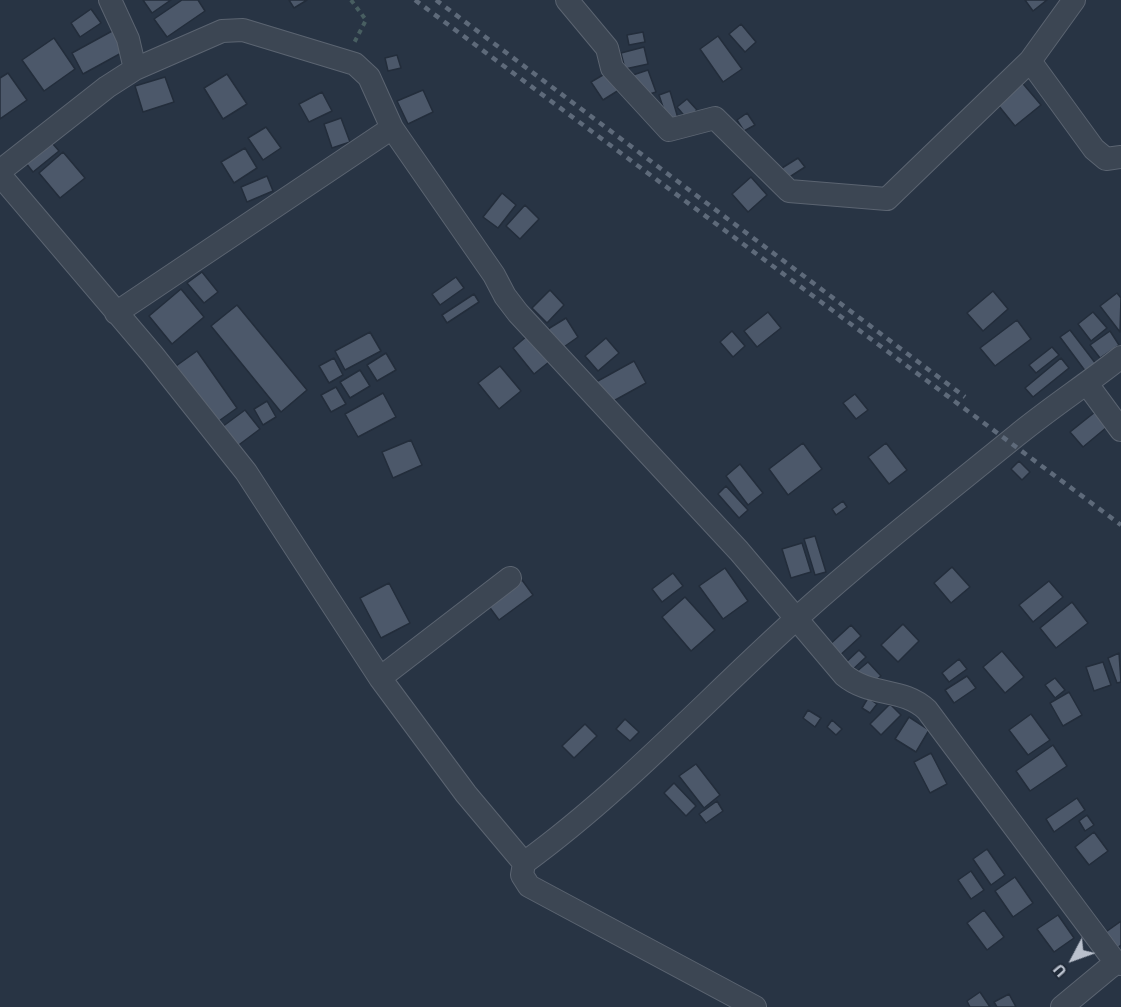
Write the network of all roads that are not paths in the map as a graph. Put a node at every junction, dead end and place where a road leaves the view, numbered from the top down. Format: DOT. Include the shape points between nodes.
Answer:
graph roads {
  1 [pos="110,0"];
  2 [pos="567,0"];
  3 [pos="1074,0"];
  4 [pos="1030,61"];
  5 [pos="135,69"];
  6 [pos="392,128"];
  7 [pos="1121,158"];
  8 [pos="0,173"];
  9 [pos="116,313"];
  10 [pos="1121,357"];
  11 [pos="1087,384"];
  12 [pos="1121,430"];
  13 [pos="510,578"];
  14 [pos="796,619"];
  15 [pos="380,678"];
  16 [pos="524,863"];
  17 [pos="1119,964"];
  18 [pos="755,1007"];
  19 [pos="1062,1007"];
  1 -- 5 [label="street" via="128,39"];
  2 -- 4 [label="street" via="607,48 612,68 669,130 715,118 789,191 887,199"];
  3 -- 4 [label="street"];
  4 -- 7 [label="street" via="1094,149 1106,159"];
  5 -- 6 [label="street" via="222,31 243,30 355,64 369,77"];
  5 -- 8 [label="street" via="106,87"];
  6 -- 9 [label="street"];
  6 -- 14 [label="street" via="518,313 739,551"];
  8 -- 9 [label="street"];
  9 -- 15 [label="street" via="246,472"];
  10 -- 11 [label="street"];
  11 -- 12 [label="street"];
  11 -- 14 [label="street" via="1017,436"];
  13 -- 15 [label="street"];
  14 -- 16 [label="street" via="672,737"];
  14 -- 17 [label="street" via="853,683 910,698 927,710"];
  15 -- 16 [label="street" via="466,794"];
  16 -- 18 [label="street" via="522,875 529,886"];
  17 -- 19 [label="street"];
}
